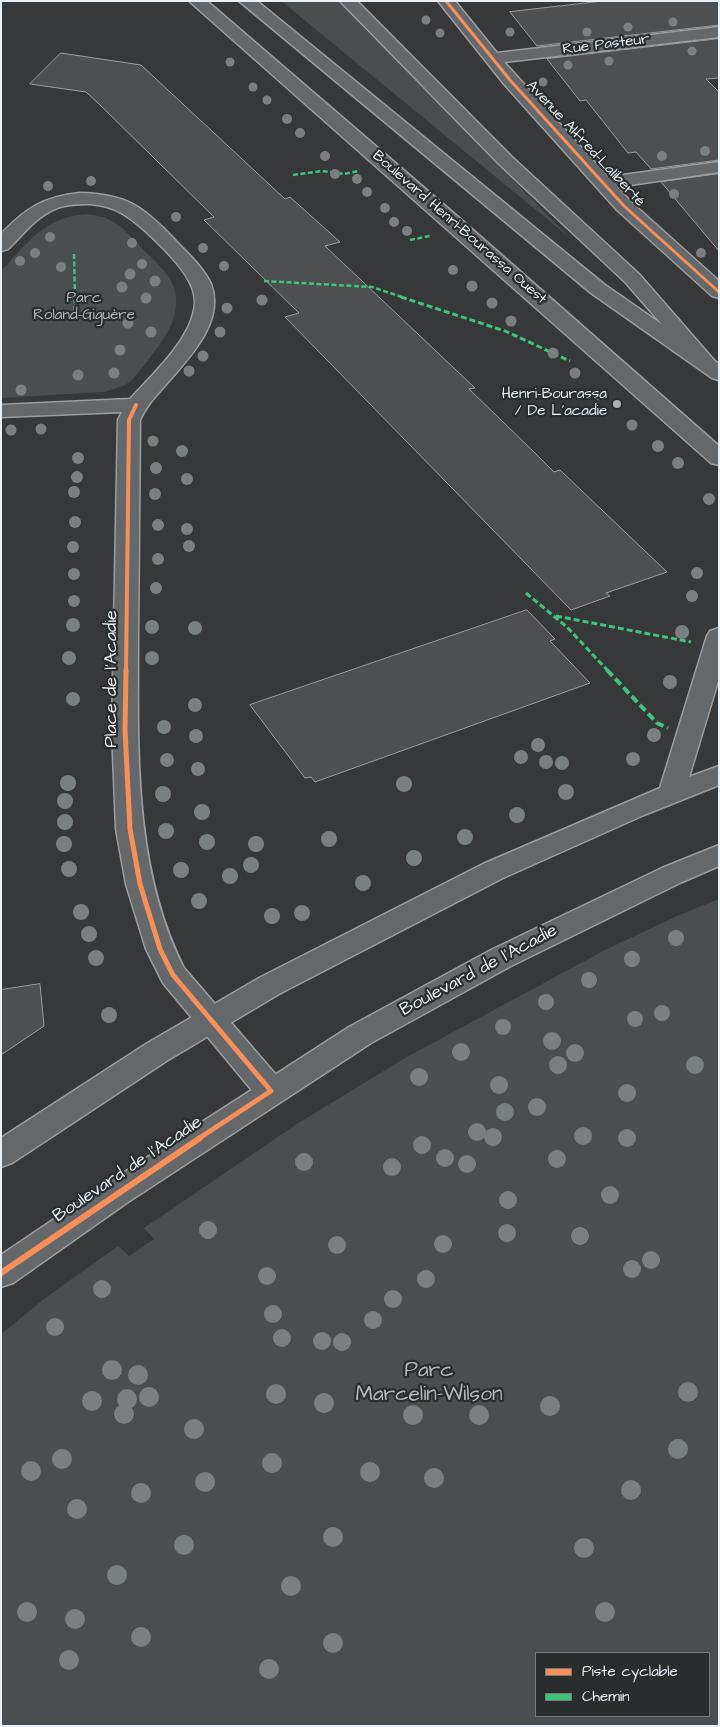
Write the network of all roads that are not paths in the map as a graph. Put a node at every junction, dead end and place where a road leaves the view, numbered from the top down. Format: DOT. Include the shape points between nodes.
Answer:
graph roads {
  1 [pos="197,1"];
  2 [pos="247,1"];
  3 [pos="348,1"];
  4 [pos="446,1"];
  5 [pos="719,32"];
  6 [pos="493,58"];
  7 [pos="719,167"];
  8 [pos="604,183"];
  9 [pos="1,245"];
  10 [pos="719,292"];
  11 [pos="712,368"];
  12 [pos="136,405"];
  13 [pos="1,411"];
  14 [pos="719,458"];
  15 [pos="719,636"];
  16 [pos="719,775"];
  17 [pos="671,794"];
  18 [pos="719,855"];
  19 [pos="210,1020"];
  20 [pos="271,1092"];
  21 [pos="1,1154"];
  22 [pos="1,1273"];
  1 -- 14 [label="main road, Boulevard Henri-Bourassa Ouest"];
  2 -- 11 [label="main road" via="598,289"];
  3 -- 11 [label="main road" via="506,161 632,278"];
  4 -- 6 [label="main road, Avenue Alfred-Laliberté"];
  5 -- 6 [label="main road, Rue Pasteur"];
  6 -- 8 [label="main road, Avenue Alfred-Laliberté"];
  7 -- 8 [label="main road"];
  8 -- 10 [label="main road, Avenue Alfred-Laliberté" via="624,206"];
  9 -- 12 [label="main road, Place de l'Acadie" via="30,216 50,204 64,200 95,200 132,210 190,266 202,284 204,312 182,351"];
  12 -- 13 [label="main road"];
  12 -- 19 [label="main road, Place de l'Acadie" via="130,420 125,636 130,829 140,884 160,949 173,975"];
  15 -- 17 [label="main road"];
  16 -- 17 [label="main road"];
  17 -- 19 [label="main road" via="493,871 269,986"];
  18 -- 20 [label="main road, Boulevard de l'Acadie" via="610,904 486,966 360,1035"];
  19 -- 20 [label="main road, Place de l'Acadie"];
  19 -- 21 [label="main road"];
  20 -- 22 [label="main road, Boulevard de l'Acadie"];
}
